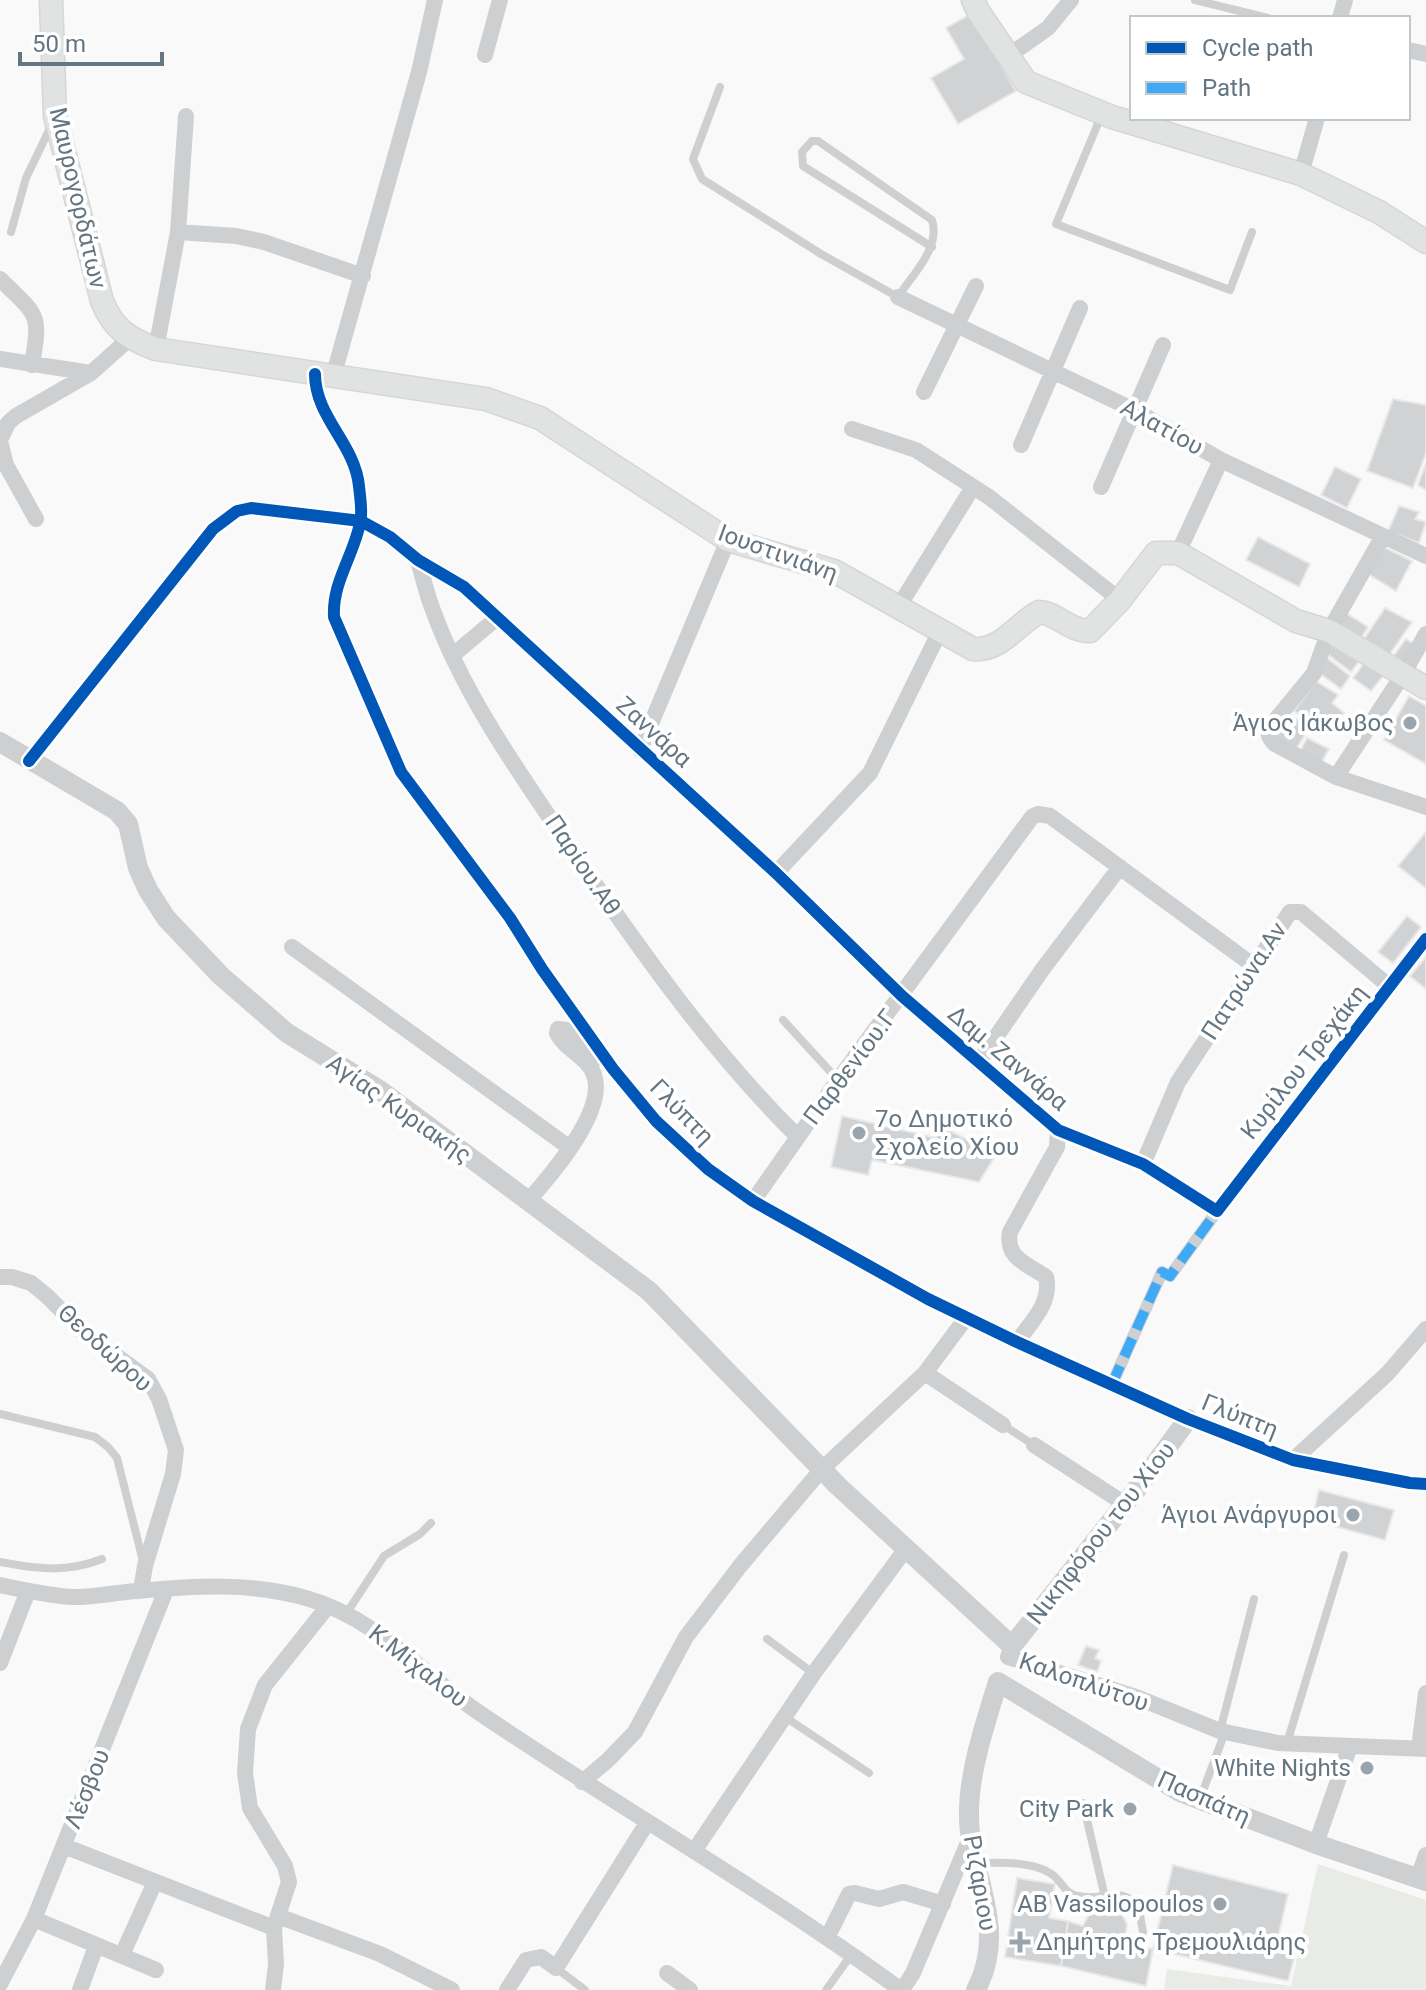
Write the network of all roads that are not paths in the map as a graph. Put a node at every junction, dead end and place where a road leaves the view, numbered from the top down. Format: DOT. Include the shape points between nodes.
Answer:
graph roads {
  1 [pos="51,0"];
  2 [pos="435,0"];
  3 [pos="500,0"];
  4 [pos="973,0"];
  5 [pos="1071,0"];
  6 [pos="1195,0"];
  7 [pos="1260,16"];
  8 [pos="485,55"];
  9 [pos="1008,56"];
  10 [pos="720,87"];
  11 [pos="1103,113"];
  12 [pos="55,116"];
  13 [pos="186,116"];
  14 [pos="1316,120"];
  15 [pos="1301,174"];
  16 [pos="11,232"];
  17 [pos="178,232"];
  18 [pos="1252,232"];
  19 [pos="1426,242"];
  20 [pos="932,247"];
  21 [pos="363,276"];
  22 [pos="0,279"];
  23 [pos="976,286"];
  24 [pos="898,297"];
  25 [pos="1080,308"];
  26 [pos="956,327"];
  27 [pos="129,339"];
  28 [pos="1163,345"];
  29 [pos="156,349"];
  30 [pos="0,359"];
  31 [pos="32,365"];
  32 [pos="1051,370"];
  33 [pos="91,373"];
  34 [pos="324,375"];
  35 [pos="924,392"];
  36 [pos="1136,411"];
  37 [pos="852,429"];
  38 [pos="0,440"];
  39 [pos="1021,445"];
  40 [pos="1221,460"];
  41 [pos="973,487"];
  42 [pos="1101,487"];
  43 [pos="36,519"];
  44 [pos="361,521"];
  45 [pos="1383,536"];
  46 [pos="728,540"];
  47 [pos="1178,553"];
  48 [pos="1426,556"];
  49 [pos="418,560"];
  50 [pos="1120,600"];
  51 [pos="899,606"];
  52 [pos="497,618"];
  53 [pos="940,631"];
  54 [pos="1329,631"];
  55 [pos="1426,634"];
  56 [pos="453,655"];
  57 [pos="1402,676"];
  58 [pos="1426,688"];
  59 [pos="0,742"];
  60 [pos="640,750"];
  61 [pos="29,761"];
  62 [pos="1336,777"];
  63 [pos="1426,807"];
  64 [pos="1120,867"];
  65 [pos="776,873"];
  66 [pos="1426,939"];
  67 [pos="292,947"];
  68 [pos="1254,966"];
  69 [pos="1390,987"];
  70 [pos="902,996"];
  71 [pos="783,1020"];
  72 [pos="978,1063"];
  73 [pos="613,1069"];
  74 [pos="838,1080"];
  75 [pos="1058,1130"];
  76 [pos="798,1137"];
  77 [pos="570,1148"];
  78 [pos="1143,1164"];
  79 [pos="529,1200"];
  80 [pos="753,1201"];
  81 [pos="1217,1211"];
  82 [pos="0,1277"];
  83 [pos="966,1318"];
  84 [pos="1426,1329"];
  85 [pos="1017,1342"];
  86 [pos="925,1373"];
  87 [pos="1112,1384"];
  88 [pos="0,1414"];
  89 [pos="1188,1419"];
  90 [pos="1003,1425"];
  91 [pos="1034,1445"];
  92 [pos="1293,1460"];
  93 [pos="822,1469"];
  94 [pos="1426,1484"];
  95 [pos="1125,1504"];
  96 [pos="431,1523"];
  97 [pos="905,1550"];
  98 [pos="1344,1555"];
  99 [pos="102,1559"];
  100 [pos="0,1562"];
  101 [pos="145,1566"];
  102 [pos="0,1585"];
  103 [pos="141,1590"];
  104 [pos="166,1590"];
  105 [pos="28,1591"];
  106 [pos="1254,1599"];
  107 [pos="328,1606"];
  108 [pos="345,1614"];
  109 [pos="767,1639"];
  110 [pos="1010,1652"];
  111 [pos="0,1663"];
  112 [pos="814,1673"];
  113 [pos="998,1682"];
  114 [pos="1426,1693"];
  115 [pos="785,1717"];
  116 [pos="1223,1731"];
  117 [pos="1287,1743"];
  118 [pos="1350,1746"];
  119 [pos="1422,1748"];
  120 [pos="869,1773"];
  121 [pos="582,1782"];
  122 [pos="1200,1800"];
  123 [pos="1083,1803"];
  124 [pos="647,1823"];
  125 [pos="970,1838"];
  126 [pos="1316,1844"];
  127 [pos="64,1846"];
  128 [pos="694,1851"];
  129 [pos="1426,1855"];
  130 [pos="975,1864"];
  131 [pos="1422,1879"];
  132 [pos="155,1882"];
  133 [pos="1104,1893"];
  134 [pos="943,1904"];
  135 [pos="34,1919"];
  136 [pos="276,1922"];
  137 [pos="1143,1932"];
  138 [pos="828,1936"];
  139 [pos="96,1946"];
  140 [pos="852,1954"];
  141 [pos="122,1955"];
  142 [pos="556,1968"];
  143 [pos="156,1970"];
  144 [pos="667,1973"];
  145 [pos="0,1984"];
  146 [pos="80,1990"];
  147 [pos="273,1990"];
  148 [pos="452,1990"];
  149 [pos="507,1990"];
  150 [pos="585,1990"];
  151 [pos="690,1990"];
  152 [pos="826,1990"];
  153 [pos="902,1990"];
  154 [pos="976,1990"];
  1 -- 12 [label="main road, Μαυρογορδάτων"];
  2 -- 21 [label="street"];
  3 -- 8 [label="street"];
  4 -- 9 [label="main road"];
  5 -- 9 [label="street" via="1048,28"];
  6 -- 7 [label="lane"];
  9 -- 11 [label="main road" via="1026,82"];
  10 -- 24 [label="lane" via="693,159 702,179"];
  11 -- 15 [label="main road"];
  11 -- 18 [label="lane" via="1056,224 1230,290"];
  12 -- 16 [label="lane" via="26,178"];
  12 -- 27 [label="main road, Μαυρογορδάτων" via="102,301"];
  13 -- 17 [label="street"];
  14 -- 15 [label="street"];
  15 -- 19 [label="main road"];
  17 -- 21 [label="street" via="264,242"];
  17 -- 29 [label="street"];
  20 -- 20 [label="lane" via="803,166 806,145 823,143 932,220"];
  20 -- 24 [label="lane"];
  21 -- 34 [label="street"];
  22 -- 31 [label="street" via="37,320"];
  23 -- 26 [label="street"];
  24 -- 26 [label="street, Αλατίου"];
  25 -- 32 [label="street"];
  26 -- 32 [label="street, Αλατίου"];
  26 -- 35 [label="street"];
  27 -- 29 [label="main road, Ιουστινιάνη"];
  27 -- 33 [label="street"];
  28 -- 36 [label="street"];
  29 -- 34 [label="main road, Ιουστινιάνη"];
  30 -- 31 [label="street"];
  31 -- 33 [label="street"];
  32 -- 36 [label="street, Αλατίου"];
  32 -- 39 [label="street"];
  33 -- 38 [label="street" via="16,416"];
  34 -- 44 [label="street" via="315,387 354,461"];
  34 -- 46 [label="main road, Ιουστινιάνη" via="486,399 540,418"];
  36 -- 40 [label="street, Αλατίου"];
  36 -- 42 [label="street"];
  37 -- 41 [label="street" via="916,450"];
  38 -- 43 [label="street" via="6,465"];
  40 -- 45 [label="street, Αλατίου"];
  40 -- 47 [label="street"];
  41 -- 50 [label="street"];
  41 -- 51 [label="street"];
  44 -- 49 [label="street, Ζαννάρα"];
  44 -- 61 [label="street" via="251,508 237,511 213,529"];
  44 -- 73 [label="street, Γλύπτη" via="335,594 334,617 401,772"];
  45 -- 48 [label="street, Αλατίου"];
  45 -- 54 [label="street"];
  46 -- 51 [label="main road, Ιουστινιάνη" via="834,571"];
  46 -- 60 [label="street"];
  47 -- 50 [label="main road, Ιουστινιάνη" via="1156,553"];
  47 -- 54 [label="main road" via="1296,621"];
  49 -- 52 [label="street, Ζαννάρα" via="464,587"];
  49 -- 56 [label="street, Παρίου.Αθ" via="433,613"];
  50 -- 53 [label="main road, Ιουστινιάνη" via="1090,631 1039,612 983,650"];
  51 -- 53 [label="main road, Ιουστινιάνη"];
  52 -- 56 [label="street"];
  52 -- 60 [label="street, Ζαννάρα"];
  53 -- 65 [label="street" via="870,773"];
  54 -- 57 [label="main road"];
  54 -- 62 [label="street" via="1314,673 1268,737"];
  55 -- 57 [label="street"];
  56 -- 76 [label="street, Παρίου.Αθ" via="481,711 673,996"];
  57 -- 58 [label="main road"];
  57 -- 62 [label="street"];
  59 -- 61 [label="street, Αγίας Κυριακής"];
  60 -- 65 [label="street, Ζαννάρα"];
  61 -- 79 [label="street, Αγίας Κυριακής" via="117,811 128,824 138,868 166,918 233,987 287,1033 381,1091"];
  62 -- 63 [label="street"];
  64 -- 68 [label="street"];
  64 -- 70 [label="street, Παρθενίου.Γ" via="1050,816 1032,817"];
  64 -- 72 [label="street"];
  65 -- 70 [label="street, Ζαννάρα"];
  66 -- 69 [label="street, Κυρίλου Τρεχάκη"];
  67 -- 77 [label="street"];
  68 -- 69 [label="street, Πατρώνα.Αν" via="1286,916 1295,911"];
  68 -- 78 [label="street, Πατρώνα.Αν" via="1178,1082"];
  69 -- 81 [label="street, Κυρίλου Τρεχάκη"];
  70 -- 72 [label="street, Δαμ. Ζαννάρα"];
  70 -- 74 [label="street, Παρθενίου.Γ"];
  71 -- 74 [label="lane"];
  72 -- 75 [label="street, Δαμ. Ζαννάρα"];
  73 -- 77 [label="street" via="567,1030 558,1029 563,1043 593,1071 596,1086 590,1114"];
  73 -- 80 [label="street, Γλύπτη" via="664,1129"];
  74 -- 76 [label="street, Παρθενίου.Γ"];
  75 -- 78 [label="street, Δαμ. Ζαννάρα"];
  75 -- 85 [label="street" via="1057,1147 1010,1232 1013,1255 1046,1277 1049,1289"];
  76 -- 80 [label="street, Παρθενίου.Γ"];
  77 -- 79 [label="street"];
  78 -- 81 [label="street, Δαμ. Ζαννάρα"];
  79 -- 93 [label="street, Αγίας Κυριακής" via="671,1311"];
  80 -- 83 [label="street, Γλύπτη"];
  81 -- 87 [label="street, Κυρίλου Τρεχάκη" via="1170,1276 1162,1272"];
  82 -- 101 [label="street, Θεοδώρου" via="31,1283 154,1388 176,1450"];
  83 -- 85 [label="street, Γλύπτη"];
  83 -- 86 [label="street"];
  84 -- 92 [label="street" via="1387,1374"];
  85 -- 87 [label="street, Γλύπτη"];
  86 -- 90 [label="street"];
  86 -- 93 [label="street"];
  87 -- 89 [label="street, Γλύπτη"];
  88 -- 101 [label="lane" via="95,1437 108,1447 117,1458"];
  89 -- 92 [label="street, Γλύπτη"];
  89 -- 95 [label="street, Νικηφόρου του Χίου"];
  90 -- 91 [label="lane"];
  91 -- 95 [label="street"];
  92 -- 94 [label="street, Γλύπτη"];
  93 -- 97 [label="street, Καλοπλύτου"];
  93 -- 121 [label="street" via="686,1637 635,1732"];
  95 -- 110 [label="street, Νικηφόρου του Χίου"];
  96 -- 108 [label="lane" via="384,1556"];
  97 -- 110 [label="street, Καλοπλύτου"];
  97 -- 112 [label="street"];
  98 -- 117 [label="lane"];
  99 -- 100 [label="lane" via="60,1570"];
  101 -- 103 [label="street, Θεοδώρου"];
  102 -- 105 [label="street, Κ.Μίχαλου"];
  103 -- 104 [label="street, Κ.Μίχαλου"];
  103 -- 105 [label="street, Κ.Μίχαλου" via="74,1597"];
  104 -- 107 [label="street, Κ.Μίχαλου" via="241,1586"];
  104 -- 127 [label="street, Λέσβου"];
  105 -- 111 [label="street"];
  106 -- 116 [label="lane"];
  107 -- 108 [label="street, Κ.Μίχαλου"];
  107 -- 136 [label="street" via="265,1685 248,1729 245,1773 250,1808 289,1882"];
  108 -- 121 [label="street, Κ.Μίχαλου" via="385,1636 476,1711"];
  109 -- 112 [label="lane"];
  110 -- 113 [label="street"];
  110 -- 116 [label="street, Καλοπλύτου"];
  112 -- 115 [label="street"];
  113 -- 122 [label="street, Πασπάτη"];
  113 -- 125 [label="street, Ριζαριου" via="980,1743 969,1807"];
  114 -- 119 [label="street"];
  115 -- 120 [label="lane"];
  115 -- 128 [label="street"];
  116 -- 117 [label="street, Καλοπλύτου"];
  116 -- 122 [label="lane"];
  117 -- 118 [label="street, Καλοπλύτου"];
  118 -- 119 [label="street, Καλοπλύτου"];
  118 -- 126 [label="street"];
  121 -- 124 [label="street, Κ.Μίχαλου"];
  122 -- 126 [label="street, Πασπάτη"];
  123 -- 133 [label="lane"];
  124 -- 128 [label="street, Κ.Μίχαλου"];
  124 -- 142 [label="street"];
  125 -- 130 [label="street, Ριζαριου"];
  125 -- 134 [label="street"];
  126 -- 131 [label="street, Πασπάτη"];
  127 -- 132 [label="street"];
  127 -- 135 [label="street, Λέσβου"];
  128 -- 138 [label="street, Κ.Μίχαλου"];
  129 -- 131 [label="street"];
  130 -- 133 [label="lane" via="1001,1861 1048,1871 1074,1895"];
  130 -- 154 [label="street, Ριζαριου" via="991,1934"];
  132 -- 136 [label="street"];
  132 -- 141 [label="street"];
  133 -- 137 [label="lane" via="1138,1904"];
  134 -- 138 [label="street" via="903,1892 879,1899 849,1894"];
  134 -- 153 [label="street"];
  135 -- 139 [label="street"];
  135 -- 145 [label="street, Λέσβου"];
  136 -- 147 [label="street"];
  136 -- 148 [label="street" via="380,1954"];
  138 -- 140 [label="street, Κ.Μίχαλου"];
  139 -- 141 [label="street"];
  139 -- 146 [label="street"];
  140 -- 152 [label="lane"];
  140 -- 153 [label="street, Κ.Μίχαλου"];
  141 -- 143 [label="street"];
  142 -- 149 [label="street" via="541,1957 526,1960"];
  142 -- 150 [label="lane"];
  144 -- 151 [label="street"];
}
